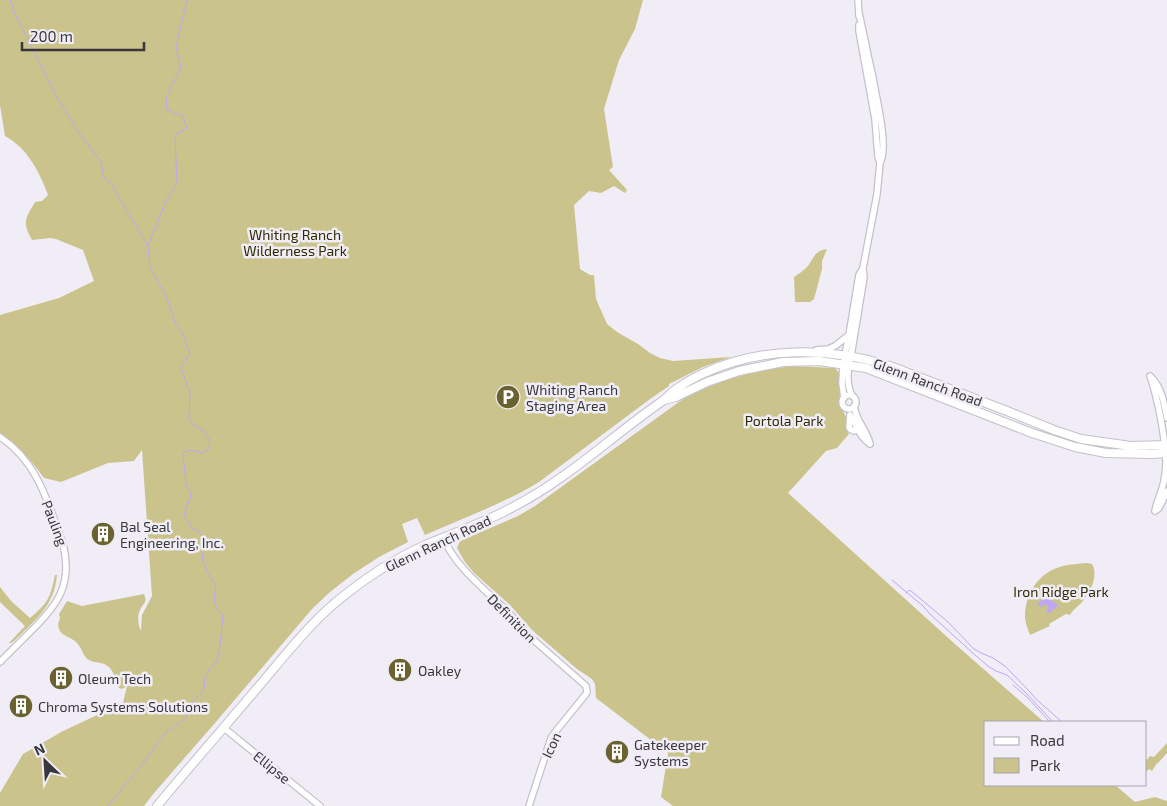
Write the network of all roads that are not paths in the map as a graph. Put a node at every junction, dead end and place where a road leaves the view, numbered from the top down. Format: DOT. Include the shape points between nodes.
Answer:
graph roads {
  1 [pos="858,0"];
  2 [pos="862,0"];
  3 [pos="859,13"];
  4 [pos="866,41"];
  5 [pos="880,163"];
  6 [pos="863,270"];
  7 [pos="849,335"];
  8 [pos="791,353"];
  9 [pos="848,356"];
  10 [pos="846,365"];
  11 [pos="852,396"];
  12 [pos="844,398"];
  13 [pos="664,400"];
  14 [pos="851,410"];
  15 [pos="1167,418"];
  16 [pos="0,436"];
  17 [pos="1166,449"];
  18 [pos="1167,491"];
  19 [pos="443,538"];
  20 [pos="0,662"];
  21 [pos="587,692"];
  22 [pos="224,728"];
  23 [pos="157,806"];
  24 [pos="320,806"];
  25 [pos="529,806"];
  1 -- 3 [label="street"];
  2 -- 4 [label="street"];
  3 -- 4 [label="street"];
  3 -- 5 [label="street"];
  4 -- 5 [label="street" via="883,138 883,159"];
  5 -- 6 [label="street"];
  6 -- 7 [label="street" via="859,275"];
  6 -- 9 [label="street"];
  7 -- 8 [label="street" via="828,349"];
  7 -- 9 [label="street"];
  8 -- 9 [label="main road, Glenn Ranch Road"];
  8 -- 13 [label="main road, Glenn Ranch Road" via="755,356 718,367 691,379"];
  9 -- 10 [label="street"];
  9 -- 17 [label="main road, Glenn Ranch Road" via="890,366 1081,439"];
  10 -- 11 [label="street"];
  10 -- 12 [label="street" via="842,383"];
  10 -- 13 [label="main road, Glenn Ranch Road" via="819,361 757,366 727,374"];
  10 -- 17 [label="main road, Glenn Ranch Road" via="866,368 1075,447 1106,453 1151,454"];
  11 -- 12 [label="street"];
  11 -- 14 [label="street" via="856,401"];
  12 -- 14 [label="street" via="843,404"];
  13 -- 19 [label="main road, Glenn Ranch Road" via="536,495"];
  14 -- 14 [label="street" via="853,420 859,428 855,414"];
  15 -- 17 [label="street" via="1161,392 1150,376"];
  16 -- 20 [label="street, Pauling" via="17,449 32,469 66,555 63,587 52,610"];
  17 -- 18 [label="street" via="1164,483 1155,511"];
  19 -- 21 [label="street, Definition" via="471,578 586,686"];
  19 -- 22 [label="main road, Glenn Ranch Road" via="384,567 338,600 307,631"];
  21 -- 25 [label="street, Icon" via="551,738"];
  22 -- 23 [label="main road, Glenn Ranch Road"];
  22 -- 24 [label="street, Ellipse"];
}
